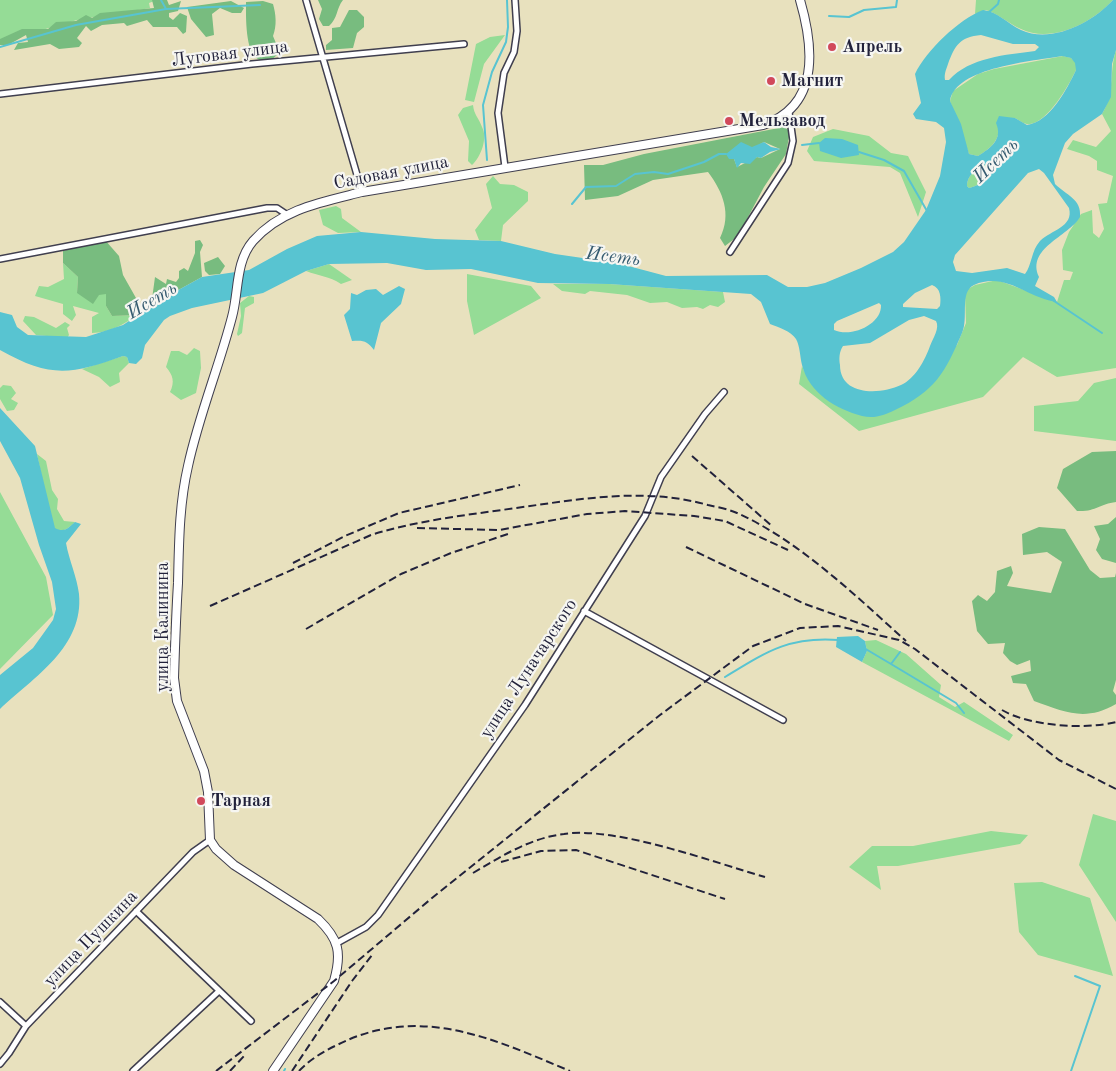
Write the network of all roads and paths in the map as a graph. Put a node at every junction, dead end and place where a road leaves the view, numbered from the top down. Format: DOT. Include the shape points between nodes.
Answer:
graph roads {
  1 [pos="306,0"];
  2 [pos="515,0"];
  3 [pos="800,0"];
  4 [pos="464,44"];
  5 [pos="323,57"];
  6 [pos="0,94"];
  7 [pos="790,112"];
  8 [pos="505,167"];
  9 [pos="362,192"];
  10 [pos="286,214"];
  11 [pos="730,252"];
  12 [pos="0,258"];
  13 [pos="241,263"];
  14 [pos="724,392"];
  15 [pos="584,611"];
  16 [pos="783,720"];
  17 [pos="210,840"];
  18 [pos="136,911"];
  19 [pos="337,943"];
  20 [pos="219,991"];
  21 [pos="0,1002"];
  22 [pos="251,1021"];
  23 [pos="26,1026"];
  24 [pos="0,1064"];
  25 [pos="133,1071"];
  26 [pos="273,1071"];
  1 -- 5 [label="street"];
  2 -- 8 [label="street" via="514,52 504,73 498,114"];
  3 -- 7 [label="main road" via="809,32 810,56 807,78"];
  4 -- 5 [label="street, Луговая улица"];
  5 -- 6 [label="street, Луговая улица"];
  5 -- 9 [label="street"];
  7 -- 8 [label="main road, Садовая улица" via="763,125"];
  7 -- 11 [label="street" via="793,141 788,164"];
  8 -- 9 [label="main road, Садовая улица"];
  9 -- 10 [label="main road, Садовая улица"];
  10 -- 12 [label="street" via="277,208 267,208"];
  10 -- 13 [label="main road, Садовая улица" via="253,242"];
  13 -- 17 [label="main road, улица Калинина" via="234,310 188,467 179,525 174,678 177,701 204,771"];
  14 -- 15 [label="street, улица Луначарского" via="661,477 645,516"];
  15 -- 16 [label="street"];
  15 -- 19 [label="street, улица Луначарского" via="525,705 378,915 366,928"];
  17 -- 18 [label="street, улица Пушкина" via="193,852"];
  17 -- 19 [label="main road" via="234,865 318,919"];
  18 -- 20 [label="street"];
  18 -- 23 [label="street, улица Пушкина"];
  19 -- 26 [label="main road" via="339,966 334,981"];
  20 -- 22 [label="street"];
  20 -- 25 [label="street"];
  21 -- 23 [label="street"];
  23 -- 24 [label="street, улица Пушкина"];
}
